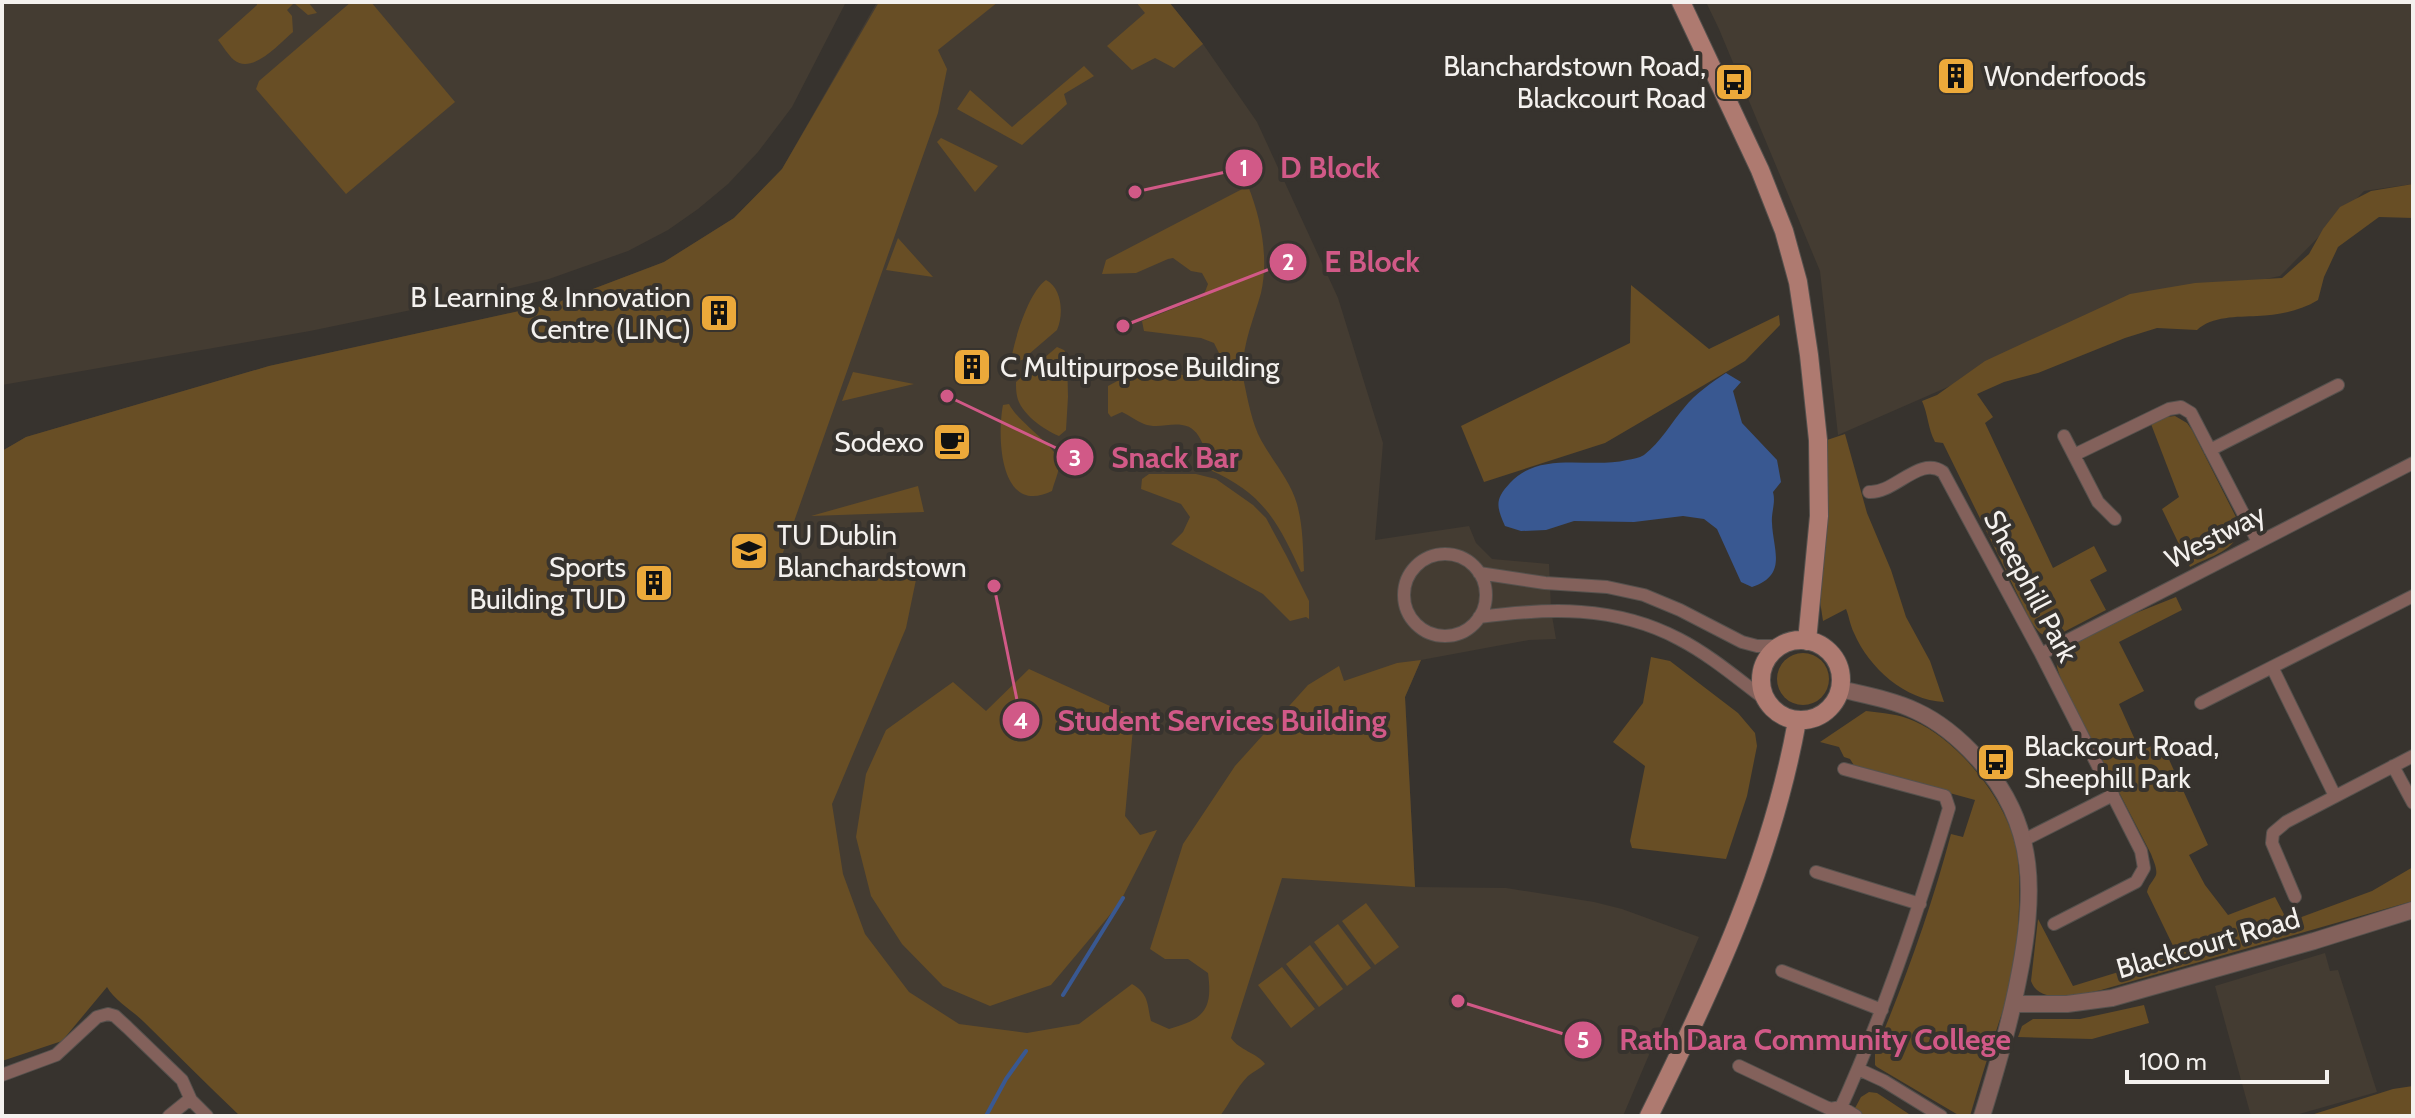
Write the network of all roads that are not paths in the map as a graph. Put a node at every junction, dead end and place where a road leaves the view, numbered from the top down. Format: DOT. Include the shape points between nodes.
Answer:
graph roads {
  1 [pos="1681,2"];
  2 [pos="2338,385"];
  3 [pos="2064,436"];
  4 [pos="2210,450"];
  5 [pos="2074,455"];
  6 [pos="2413,463"];
  7 [pos="1869,492"];
  8 [pos="2115,519"];
  9 [pos="2258,542"];
  10 [pos="1479,573"];
  11 [pos="2413,596"];
  12 [pos="1479,617"];
  13 [pos="1807,641"];
  14 [pos="1781,646"];
  15 [pos="2041,654"];
  16 [pos="2272,667"];
  17 [pos="1840,689"];
  18 [pos="1766,700"];
  19 [pos="2201,703"];
  20 [pos="1797,721"];
  21 [pos="2413,756"];
  22 [pos="2393,766"];
  23 [pos="1844,769"];
  24 [pos="2113,795"];
  25 [pos="2335,796"];
  26 [pos="2413,803"];
  27 [pos="2024,840"];
  28 [pos="1816,872"];
  29 [pos="2295,897"];
  30 [pos="1920,904"];
  31 [pos="2413,910"];
  32 [pos="2054,924"];
  33 [pos="1782,971"];
  34 [pos="2014,1004"];
  35 [pos="1882,1010"];
  36 [pos="1739,1066"];
  37 [pos="1858,1069"];
  38 [pos="2,1075"];
  39 [pos="190,1099"];
  40 [pos="1839,1112"];
  41 [pos="169,1116"];
  42 [pos="207,1116"];
  43 [pos="1649,1116"];
  44 [pos="1856,1116"];
  45 [pos="1941,1116"];
  46 [pos="1982,1116"];
  1 -- 13 [label="main road" via="1760,170 1798,282 1818,440 1819,516"];
  2 -- 4 [label="street"];
  3 -- 5 [label="street"];
  4 -- 5 [label="street" via="2191,413 2181,407"];
  4 -- 9 [label="street"];
  5 -- 8 [label="street" via="2098,502"];
  6 -- 9 [label="street, Westway"];
  7 -- 15 [label="street, Sheephill Park" via="1884,491 1922,469 1943,472"];
  9 -- 15 [label="street, Westway"];
  10 -- 12 [label="street" via="1485,599"];
  10 -- 12 [label="street" via="1451,555 1427,558 1409,575 1404,599 1414,623 1437,635 1463,631"];
  10 -- 14 [label="street" via="1644,595 1742,642"];
  11 -- 16 [label="street"];
  12 -- 18 [label="street" via="1576,610 1625,618 1680,639"];
  13 -- 14 [label="main road"];
  13 -- 17 [label="main road" via="1831,653"];
  14 -- 18 [label="main road" via="1771,653 1761,676"];
  15 -- 24 [label="street, Sheephill Park"];
  16 -- 19 [label="street"];
  16 -- 25 [label="street"];
  17 -- 20 [label="main road" via="1824,714"];
  17 -- 27 [label="street" via="1915,710 1959,738 2000,787"];
  18 -- 20 [label="main road"];
  20 -- 43 [label="main road" via="1776,815 1737,928"];
  21 -- 22 [label="street"];
  22 -- 25 [label="street"];
  22 -- 26 [label="street"];
  23 -- 30 [label="street" via="1945,796 1949,808"];
  24 -- 27 [label="street"];
  24 -- 32 [label="street, Sheephill Park" via="2141,851 2142,874 2133,884"];
  25 -- 29 [label="street" via="2273,833 2272,843"];
  27 -- 34 [label="street" via="2029,912"];
  28 -- 30 [label="street"];
  30 -- 35 [label="street"];
  31 -- 34 [label="street, Blackcourt Road" via="2112,998"];
  33 -- 35 [label="street"];
  34 -- 46 [label="street"];
  35 -- 37 [label="street"];
  36 -- 40 [label="street"];
  37 -- 40 [label="street"];
  37 -- 45 [label="street"];
  38 -- 39 [label="street" via="56,1055 97,1017 108,1014 182,1080"];
  39 -- 41 [label="street"];
  39 -- 42 [label="street"];
  40 -- 44 [label="street"];
}
